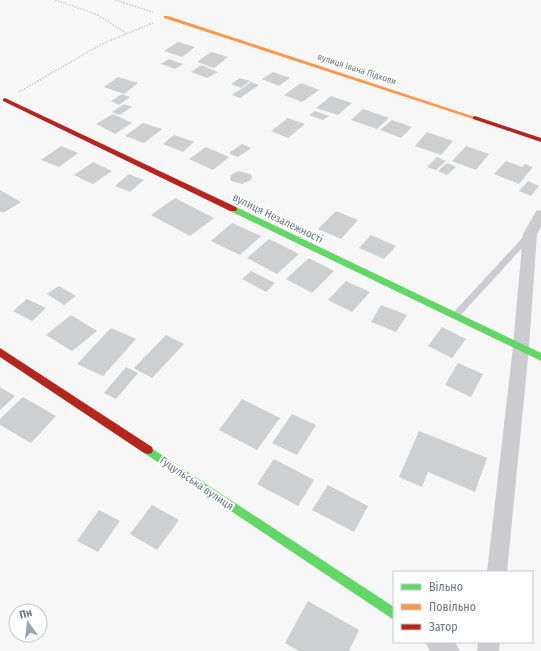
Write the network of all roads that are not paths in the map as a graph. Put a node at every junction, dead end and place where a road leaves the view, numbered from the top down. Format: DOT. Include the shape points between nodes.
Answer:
graph roads {
  1 [pos="166,17"];
  2 [pos="5,100"];
  3 [pos="541,140"];
  4 [pos="541,214"];
  5 [pos="530,234"];
  6 [pos="455,316"];
  7 [pos="521,347"];
  8 [pos="0,352"];
  9 [pos="541,357"];
  10 [pos="497,571"];
  11 [pos="393,613"];
  12 [pos="437,643"];
  13 [pos="449,651"];
  1 -- 3 [label="street, вулиця Івана Підкови"];
  2 -- 6 [label="street, вулиця Незалежності"];
  4 -- 5 [label="street"];
  5 -- 6 [label="lane"];
  5 -- 7 [label="street"];
  6 -- 7 [label="street, вулиця Незалежності"];
  7 -- 9 [label="street, вулиця Незалежності"];
  7 -- 10 [label="street"];
  8 -- 11 [label="street, Гуцульська вулиця"];
  12 -- 13 [label="street"];
}
